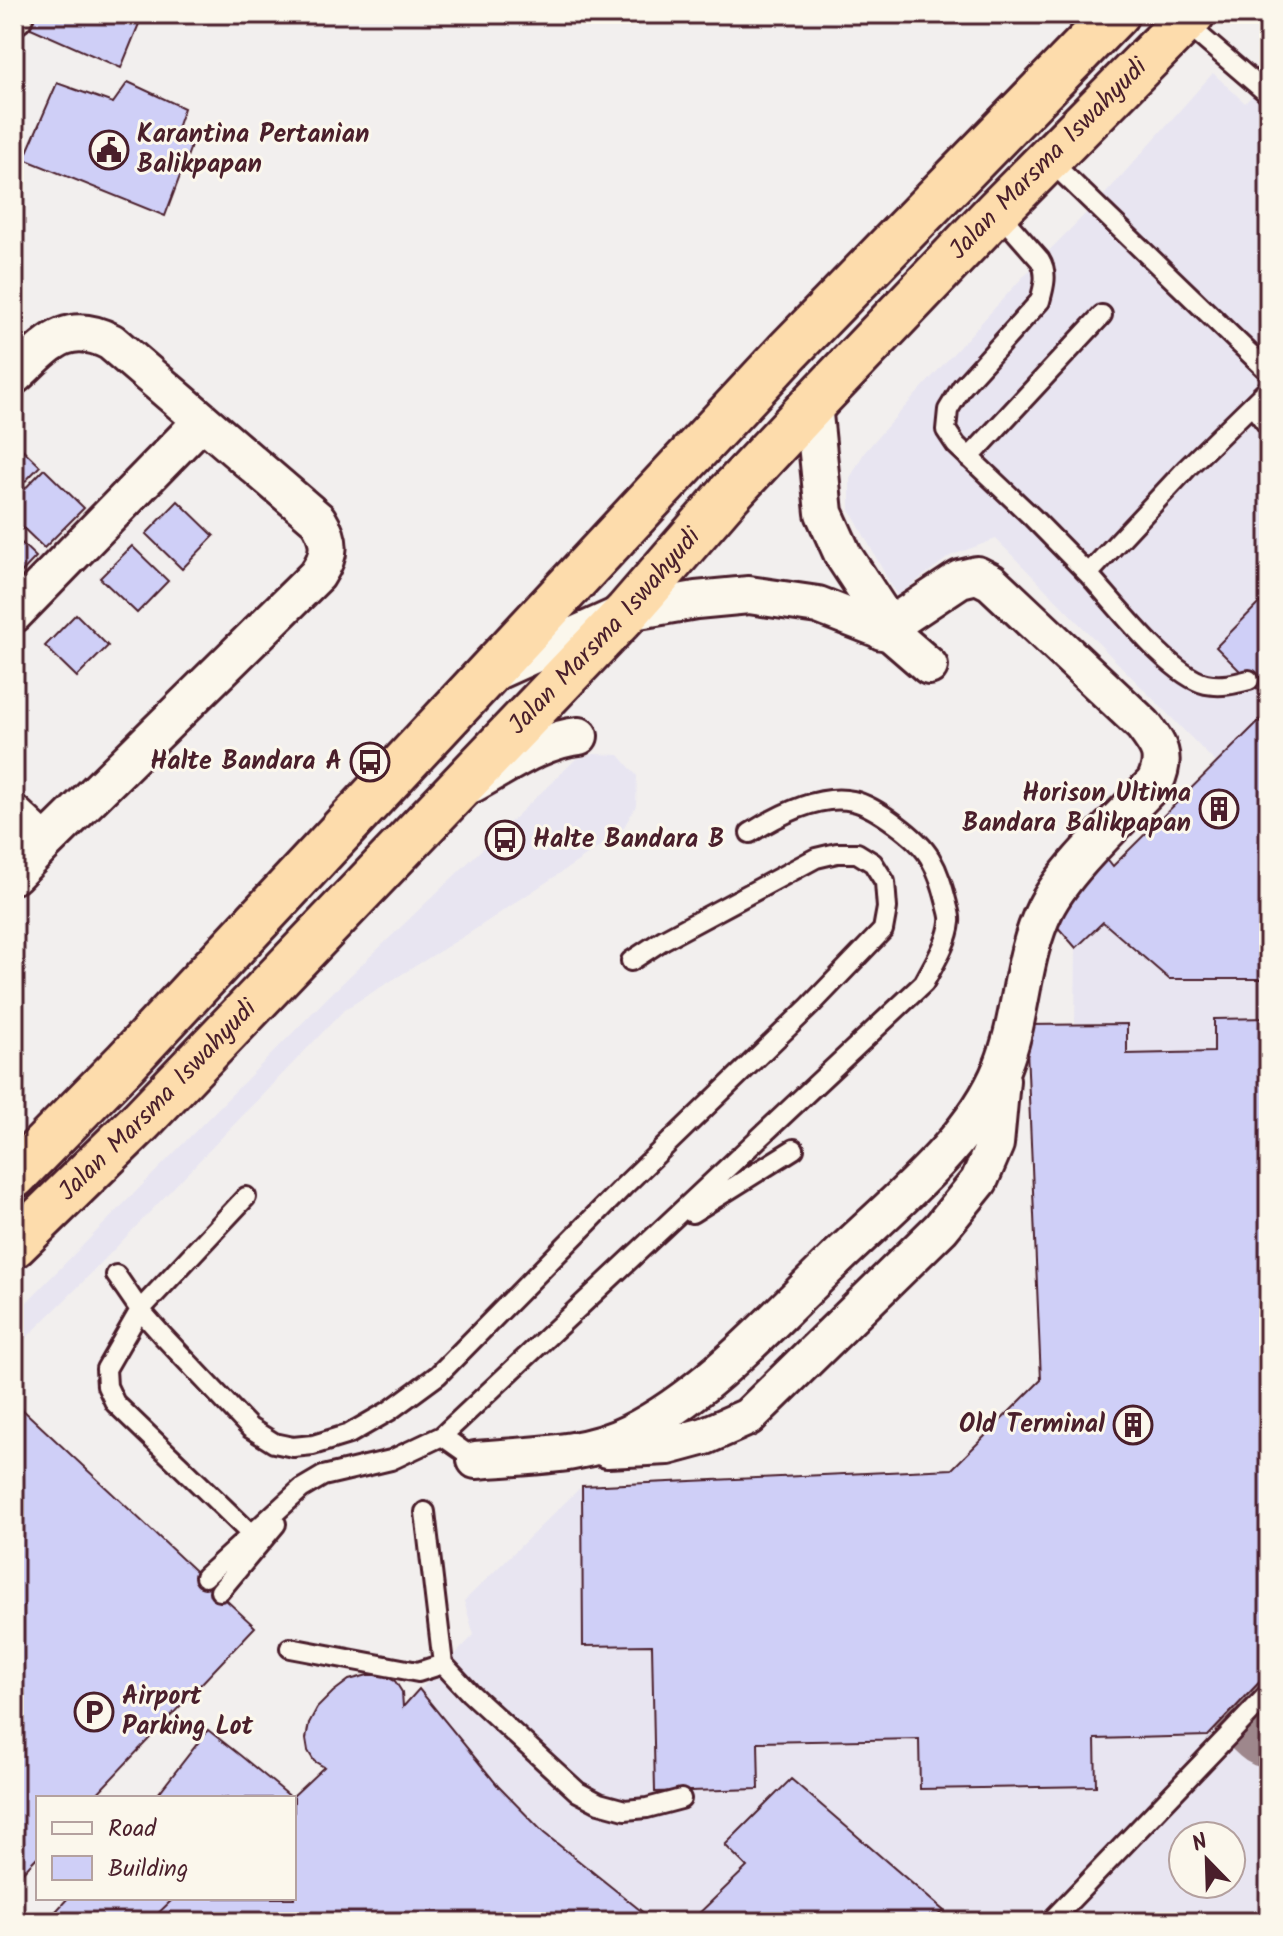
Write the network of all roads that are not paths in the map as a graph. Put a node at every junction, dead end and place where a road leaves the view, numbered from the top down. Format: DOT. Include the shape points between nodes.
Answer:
graph roads {
  1 [pos="1116,14"];
  2 [pos="1184,17"];
  3 [pos="1269,95"];
  4 [pos="1048,159"];
  5 [pos="997,211"];
  6 [pos="1102,315"];
  7 [pos="1269,372"];
  8 [pos="14,376"];
  9 [pos="1269,388"];
  10 [pos="813,404"];
  11 [pos="1252,405"];
  12 [pos="202,421"];
  13 [pos="1269,427"];
  14 [pos="969,458"];
  15 [pos="1088,574"];
  16 [pos="627,612"];
  17 [pos="14,614"];
  18 [pos="888,630"];
  19 [pos="929,666"];
  20 [pos="484,677"];
  21 [pos="1249,680"];
  22 [pos="579,736"];
  23 [pos="451,795"];
  24 [pos="14,814"];
  25 [pos="750,833"];
  26 [pos="45,843"];
  27 [pos="14,875"];
  28 [pos="631,961"];
  29 [pos="1002,1067"];
  30 [pos="794,1149"];
  31 [pos="14,1176"];
  32 [pos="246,1197"];
  33 [pos="656,1235"];
  34 [pos="14,1245"];
  35 [pos="116,1275"];
  36 [pos="140,1310"];
  37 [pos="442,1436"];
  38 [pos="592,1449"];
  39 [pos="476,1460"];
  40 [pos="301,1489"];
  41 [pos="425,1512"];
  42 [pos="252,1535"];
  43 [pos="205,1577"];
  44 [pos="220,1591"];
  45 [pos="290,1648"];
  46 [pos="443,1664"];
  47 [pos="1269,1693"];
  48 [pos="681,1799"];
  49 [pos="1050,1922"];
  1 -- 20 [label="highway, Jalan Marsma Iswahyudi" via="789,350"];
  2 -- 3 [label="lane"];
  2 -- 4 [label="highway, Jalan Marsma Iswahyudi"];
  4 -- 5 [label="highway, Jalan Marsma Iswahyudi"];
  4 -- 7 [label="lane"];
  5 -- 10 [label="highway, Jalan Marsma Iswahyudi"];
  5 -- 14 [label="lane" via="1044,266 1045,284 1040,301 962,387 948,410 946,430"];
  6 -- 14 [label="lane"];
  8 -- 12 [label="street" via="47,346 82,331 111,342"];
  9 -- 11 [label="lane"];
  10 -- 16 [label="highway, Jalan Marsma Iswahyudi"];
  10 -- 18 [label="street" via="824,513"];
  11 -- 13 [label="lane"];
  11 -- 15 [label="lane"];
  12 -- 17 [label="street"];
  12 -- 26 [label="street" via="318,520 329,543 326,561"];
  14 -- 15 [label="lane"];
  15 -- 21 [label="lane" via="1186,676 1227,686"];
  16 -- 18 [label="street" via="749,595 818,605"];
  16 -- 20 [label="street"];
  16 -- 23 [label="highway, Jalan Marsma Iswahyudi"];
  18 -- 19 [label="street"];
  18 -- 29 [label="street" via="960,579 977,575 991,582 1143,725 1161,756 1155,782 1061,882 1044,910"];
  20 -- 31 [label="highway, Jalan Marsma Iswahyudi"];
  22 -- 23 [label="street" via="535,751"];
  23 -- 34 [label="highway, Jalan Marsma Iswahyudi" via="141,1121"];
  24 -- 26 [label="street"];
  25 -- 33 [label="lane" via="783,812 852,800 895,824 929,855 951,921 924,983"];
  26 -- 27 [label="street"];
  28 -- 36 [label="lane" via="816,858 857,853 873,863 885,882 883,930 438,1375 376,1419 313,1445 274,1443 250,1428"];
  29 -- 38 [label="street" via="974,1118 938,1160 745,1347 676,1405"];
  29 -- 38 [label="street" via="995,1144 979,1181 941,1228 748,1417 668,1446"];
  30 -- 33 [label="lane"];
  32 -- 36 [label="lane"];
  33 -- 37 [label="lane"];
  35 -- 36 [label="lane"];
  36 -- 42 [label="lane" via="106,1369 115,1403"];
  37 -- 39 [label="lane"];
  37 -- 40 [label="lane" via="391,1460 323,1476"];
  38 -- 39 [label="street"];
  40 -- 42 [label="lane"];
  40 -- 44 [label="lane"];
  41 -- 46 [label="lane"];
  42 -- 43 [label="lane"];
  45 -- 46 [label="lane" via="418,1672"];
  46 -- 48 [label="lane" via="578,1792 625,1810"];
  47 -- 49 [label="lane"];
}
